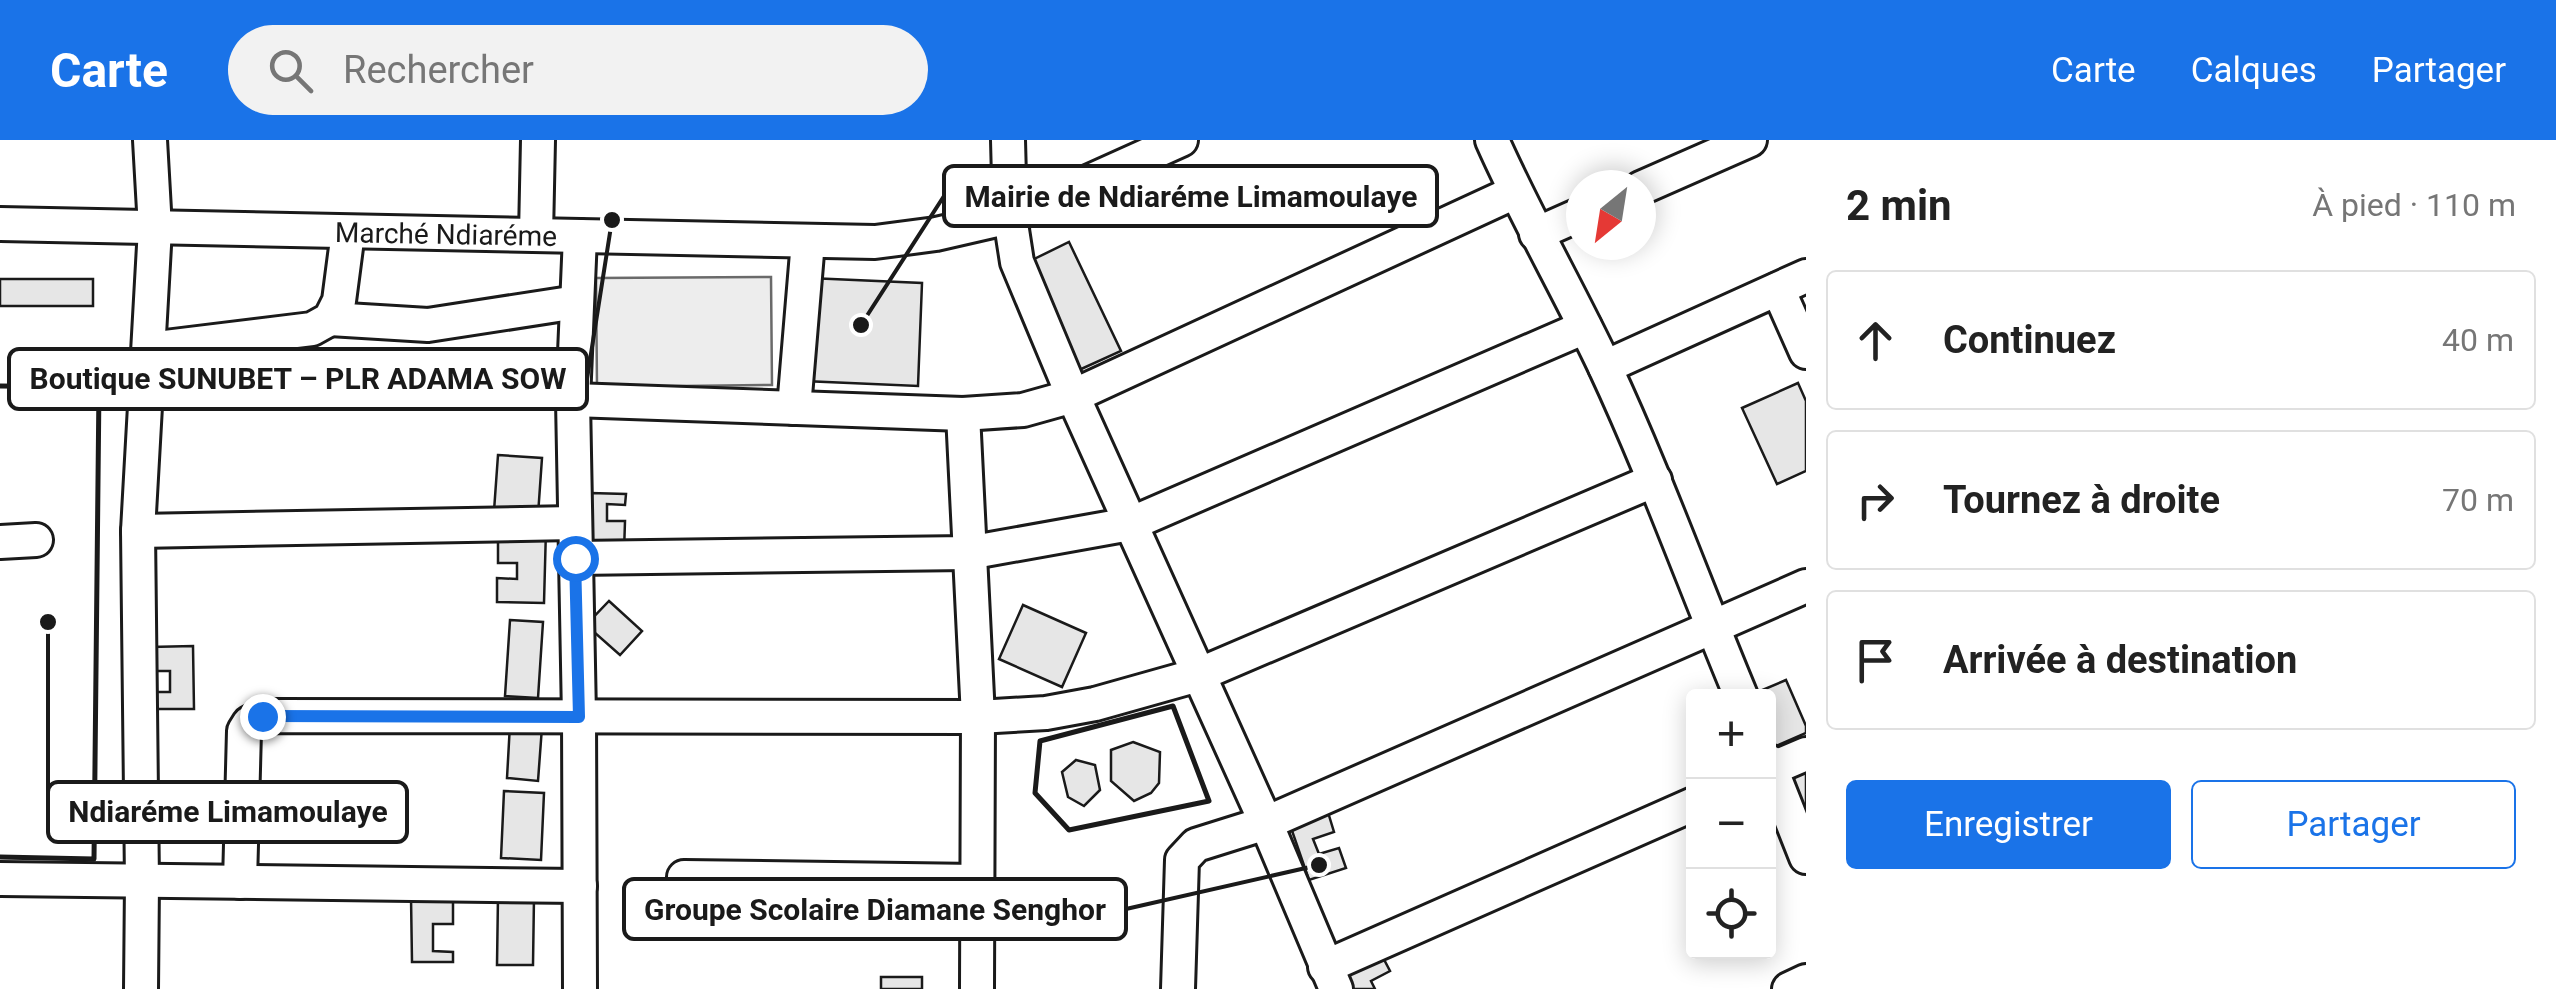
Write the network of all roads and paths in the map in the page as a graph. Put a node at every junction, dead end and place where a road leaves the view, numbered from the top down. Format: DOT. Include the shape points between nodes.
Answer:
graph roads {
  1 [pos="150,140"];
  2 [pos="538,140"];
  3 [pos="1008,140"];
  4 [pos="1181,140"];
  5 [pos="1492,140"];
  6 [pos="1750,140"];
  7 [pos="1656,181"];
  8 [pos="1515,192"];
  9 [pos="1010,217"];
  10 [pos="1566,221"];
  11 [pos="0,224"];
  12 [pos="155,228"];
  13 [pos="348,232"];
  14 [pos="1536,234"];
  15 [pos="536,235"];
  16 [pos="580,236"];
  17 [pos="808,241"];
  18 [pos="1792,282"];
  19 [pos="577,302"];
  20 [pos="330,319"];
  21 [pos="1585,328"];
  22 [pos="149,349"];
  23 [pos="1806,352"];
  24 [pos="1604,367"];
  25 [pos="1073,396"];
  26 [pos="573,400"];
  27 [pos="794,408"];
  28 [pos="963,414"];
  29 [pos="1655,480"];
  30 [pos="574,523"];
  31 [pos="1130,524"];
  32 [pos="138,531"];
  33 [pos="36,540"];
  34 [pos="0,542"];
  35 [pos="968,552"];
  36 [pos="575,558"];
  37 [pos="1806,586"];
  38 [pos="1712,628"];
  39 [pos="1198,675"];
  40 [pos="1739,689"];
  41 [pos="579,717"];
  42 [pos="978,717"];
  43 [pos="1806,754"];
  44 [pos="1776,765"];
  45 [pos="1775,779"];
  46 [pos="1686,808"];
  47 [pos="1266,822"];
  48 [pos="1806,856"];
  49 [pos="684,876"];
  50 [pos="0,879"];
  51 [pos="977,881"];
  52 [pos="142,882"];
  53 [pos="240,882"];
  54 [pos="580,886"];
  55 [pos="1331,978"];
  56 [pos="1806,981"];
  57 [pos="141,989"];
  58 [pos="580,989"];
  59 [pos="977,989"];
  60 [pos="1178,989"];
  61 [pos="1789,989"];
  1 -- 12 [label="street"];
  2 -- 15 [label="street"];
  3 -- 9 [label="street"];
  4 -- 9 [label="street, Marché Ndiaréme"];
  5 -- 8 [label="street"];
  6 -- 7 [label="street"];
  8 -- 14 [label="street"];
  8 -- 25 [label="street"];
  9 -- 17 [label="street, Marché Ndiaréme" via="875,242"];
  9 -- 25 [label="street" via="1017,262"];
  10 -- 14 [label="street"];
  11 -- 12 [label="street, Marché Ndiaréme"];
  12 -- 13 [label="street, Marché Ndiaréme"];
  12 -- 22 [label="street"];
  13 -- 15 [label="street, Marché Ndiaréme"];
  13 -- 20 [label="street" via="339,302"];
  14 -- 21 [label="street"];
  15 -- 16 [label="street, Marché Ndiaréme"];
  16 -- 17 [label="street, Marché Ndiaréme"];
  16 -- 19 [label="street"];
  17 -- 27 [label="street"];
  18 -- 23 [label="street"];
  18 -- 24 [label="street"];
  19 -- 20 [label="street" via="428,325"];
  19 -- 26 [label="street"];
  20 -- 22 [label="street" via="312,329"];
  21 -- 24 [label="street"];
  21 -- 31 [label="street"];
  22 -- 32 [label="street"];
  24 -- 29 [label="street"];
  25 -- 28 [label="street" via="1022,410"];
  25 -- 31 [label="street"];
  26 -- 27 [label="street"];
  26 -- 30 [label="street"];
  27 -- 28 [label="street"];
  28 -- 35 [label="street"];
  29 -- 38 [label="street"];
  29 -- 39 [label="street"];
  30 -- 32 [label="street"];
  30 -- 36 [label="street"];
  31 -- 35 [label="street"];
  31 -- 39 [label="street"];
  32 -- 52 [label="street"];
  33 -- 34 [label="street"];
  35 -- 36 [label="street"];
  35 -- 42 [label="street"];
  36 -- 41 [label="street"];
  37 -- 38 [label="street"];
  38 -- 40 [label="street"];
  38 -- 47 [label="street"];
  39 -- 42 [label="street" via="1095,704"];
  39 -- 47 [label="street"];
  41 -- 42 [label="street"];
  41 -- 53 [label="street" via="254,719 244,731"];
  41 -- 54 [label="street"];
  42 -- 51 [label="street"];
  43 -- 44 [label="street"];
  45 -- 48 [label="street"];
  46 -- 55 [label="street"];
  47 -- 55 [label="street"];
  47 -- 60 [label="street" via="1196,846 1182,860"];
  49 -- 51 [label="street"];
  50 -- 52 [label="street"];
  51 -- 59 [label="street"];
  52 -- 53 [label="street"];
  52 -- 57 [label="street"];
  53 -- 54 [label="street"];
  54 -- 58 [label="street"];
  56 -- 61 [label="street"];
}
